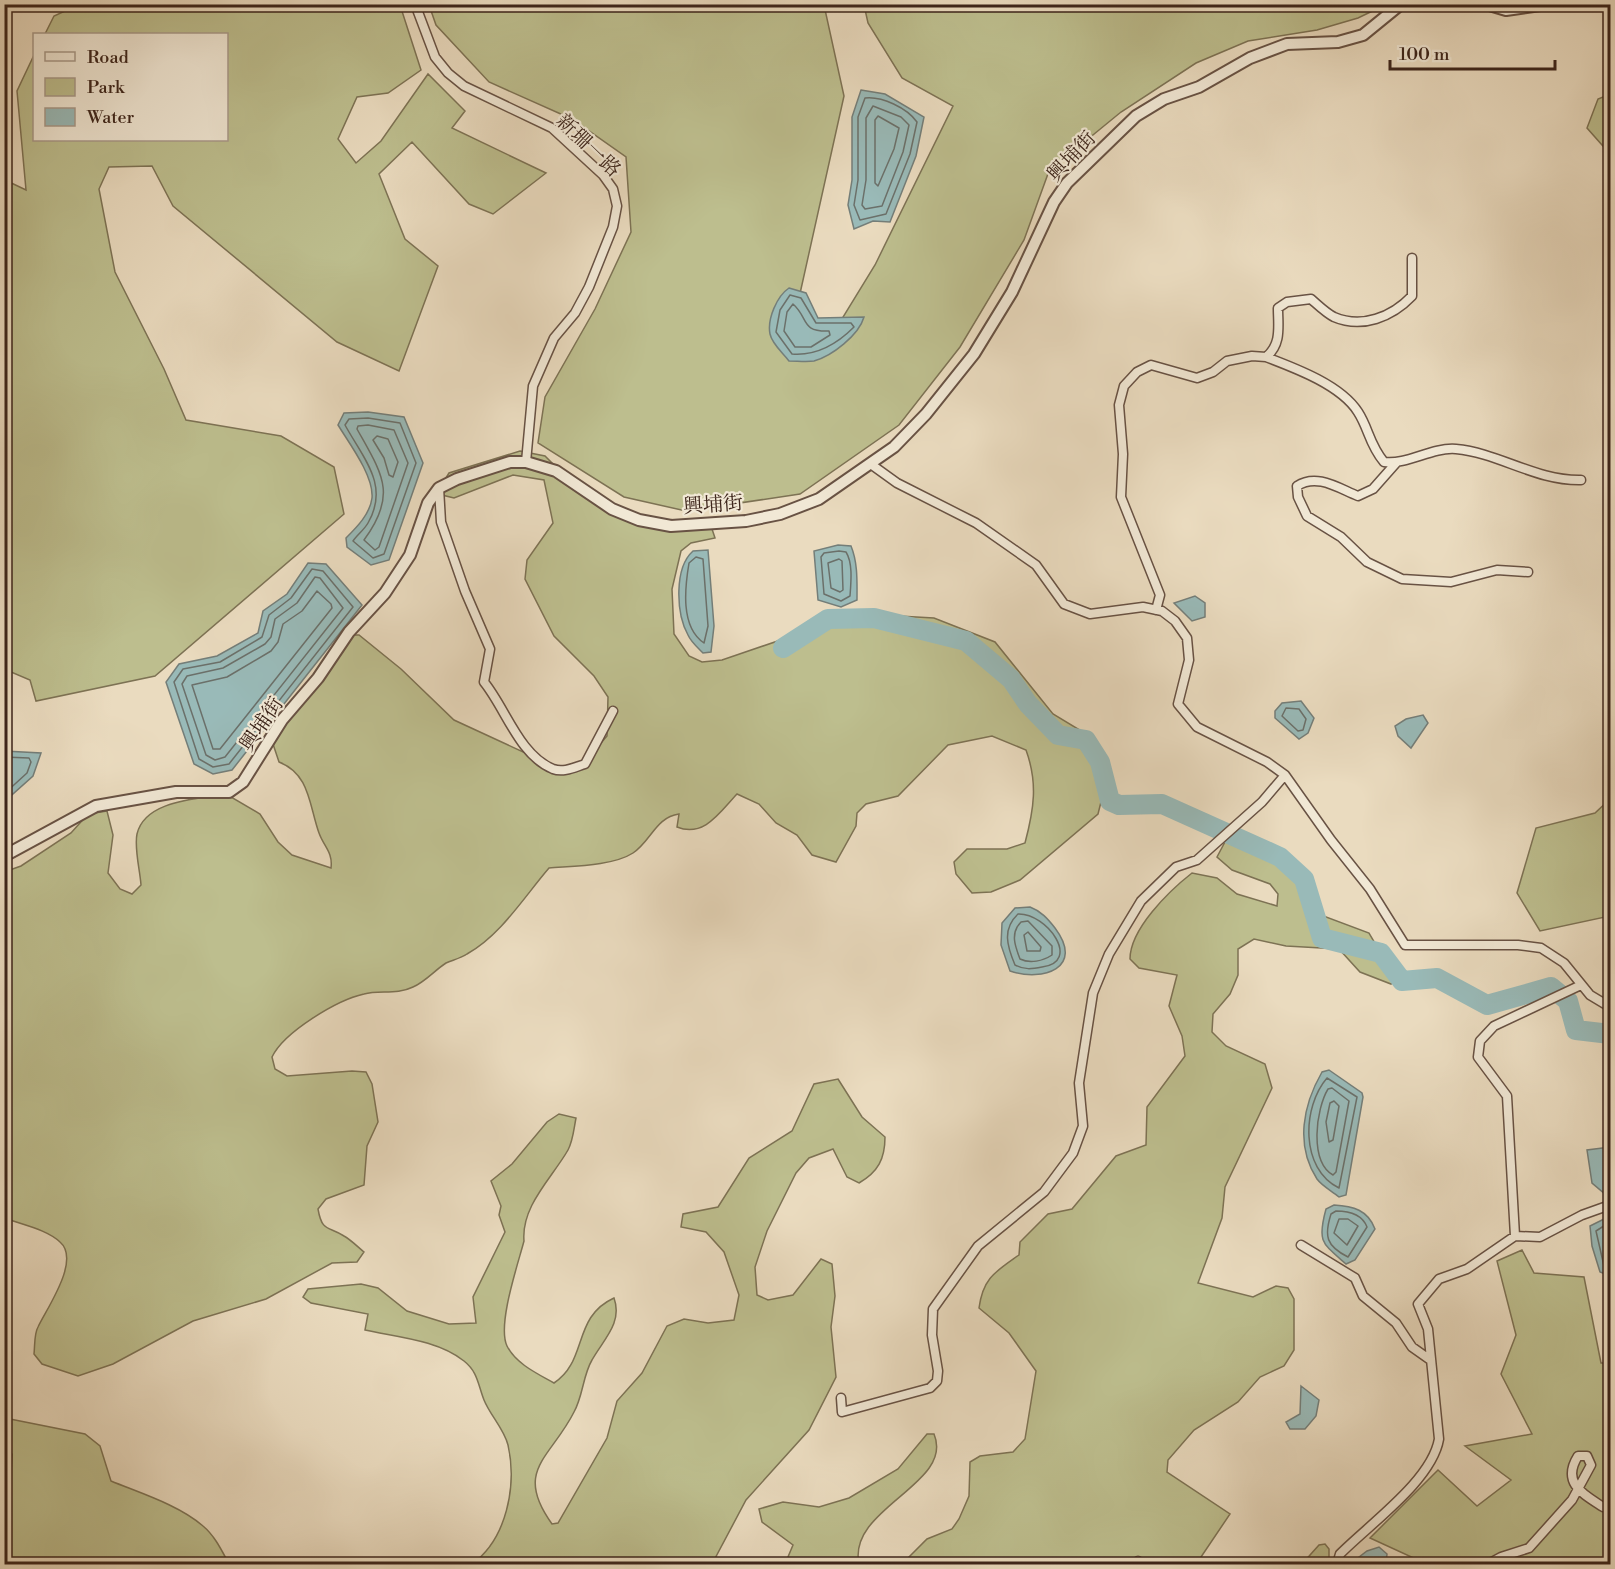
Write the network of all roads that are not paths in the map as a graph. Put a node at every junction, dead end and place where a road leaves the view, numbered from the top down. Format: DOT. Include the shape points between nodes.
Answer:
graph roads {
  1 [pos="415,4"];
  2 [pos="1401,4"];
  3 [pos="1486,4"];
  4 [pos="1547,4"];
  5 [pos="1412,258"];
  6 [pos="1266,357"];
  7 [pos="526,462"];
  8 [pos="1396,464"];
  9 [pos="872,465"];
  10 [pos="1581,480"];
  11 [pos="439,488"];
  12 [pos="1528,572"];
  13 [pos="1156,610"];
  14 [pos="613,711"];
  15 [pos="1285,776"];
  16 [pos="4,856"];
  17 [pos="1581,985"];
  18 [pos="1611,1006"];
  19 [pos="1611,1205"];
  20 [pos="1515,1236"];
  21 [pos="1301,1245"];
  22 [pos="1429,1359"];
  23 [pos="841,1398"];
  24 [pos="1603,1507"];
  25 [pos="1337,1564"];
  26 [pos="1488,1564"];
  1 -- 7 [label="street, 新珊一路" via="435,57 448,73 464,86 552,128 613,189 617,206 613,227 589,287 575,313 554,338 533,386"];
  2 -- 9 [label="street, 興埔街" via="1363,35 1338,42 1287,44 1250,58 1199,87 1164,99 1136,116 1067,183 1054,202 1012,292 974,354 926,414"];
  3 -- 4 [label="street" via="1513,10"];
  5 -- 6 [label="street" via="1412,296 1401,308 1379,320 1352,321 1333,317 1311,299 1287,302 1278,308 1275,350"];
  6 -- 8 [label="street" via="1320,380 1349,401 1359,413 1372,448 1384,462"];
  6 -- 13 [label="street" via="1227,361 1197,378 1150,365 1124,386 1119,405 1121,498 1160,595"];
  7 -- 9 [label="street, 興埔街" via="556,471 612,509 639,520 670,525 746,521 780,514 819,500"];
  7 -- 11 [label="street, 興埔街" via="510,462"];
  8 -- 10 [label="street" via="1454,449 1565,481"];
  8 -- 12 [label="street" via="1373,489 1358,496 1319,480 1297,486 1298,497 1307,516 1341,537 1367,562 1402,579 1451,582 1497,570"];
  9 -- 13 [label="street" via="897,483 976,523 1035,565 1064,604 1090,614 1143,607"];
  11 -- 14 [label="street" via="441,522 490,649 484,682 528,750 554,769 568,770 585,764"];
  11 -- 16 [label="street, 興埔街" via="428,503 410,555 392,584 349,632 318,678 282,720 243,782 229,792 176,792 96,806"];
  13 -- 15 [label="street" via="1175,621 1187,638 1189,660 1178,704 1186,716 1197,727 1267,762"];
  15 -- 17 [label="street" via="1370,889 1405,945 1541,948 1564,963"];
  15 -- 23 [label="street" via="1197,860 1176,867 1141,901 1109,954 1093,993 1080,1083 1083,1126 1073,1153 1044,1192 978,1246 933,1309 936,1381 930,1388 842,1412"];
  17 -- 18 [label="street" via="1590,995"];
  17 -- 20 [label="street" via="1494,1026 1480,1041 1478,1056 1506,1096"];
  19 -- 20 [label="street" via="1540,1237"];
  20 -- 22 [label="street" via="1467,1269 1439,1279 1418,1304 1428,1329"];
  21 -- 22 [label="street" via="1355,1278 1363,1296 1396,1323 1412,1347"];
  22 -- 25 [label="street" via="1439,1438 1437,1454 1424,1474 1340,1554"];
  24 -- 26 [label="street" via="1578,1490 1529,1548"];
}
